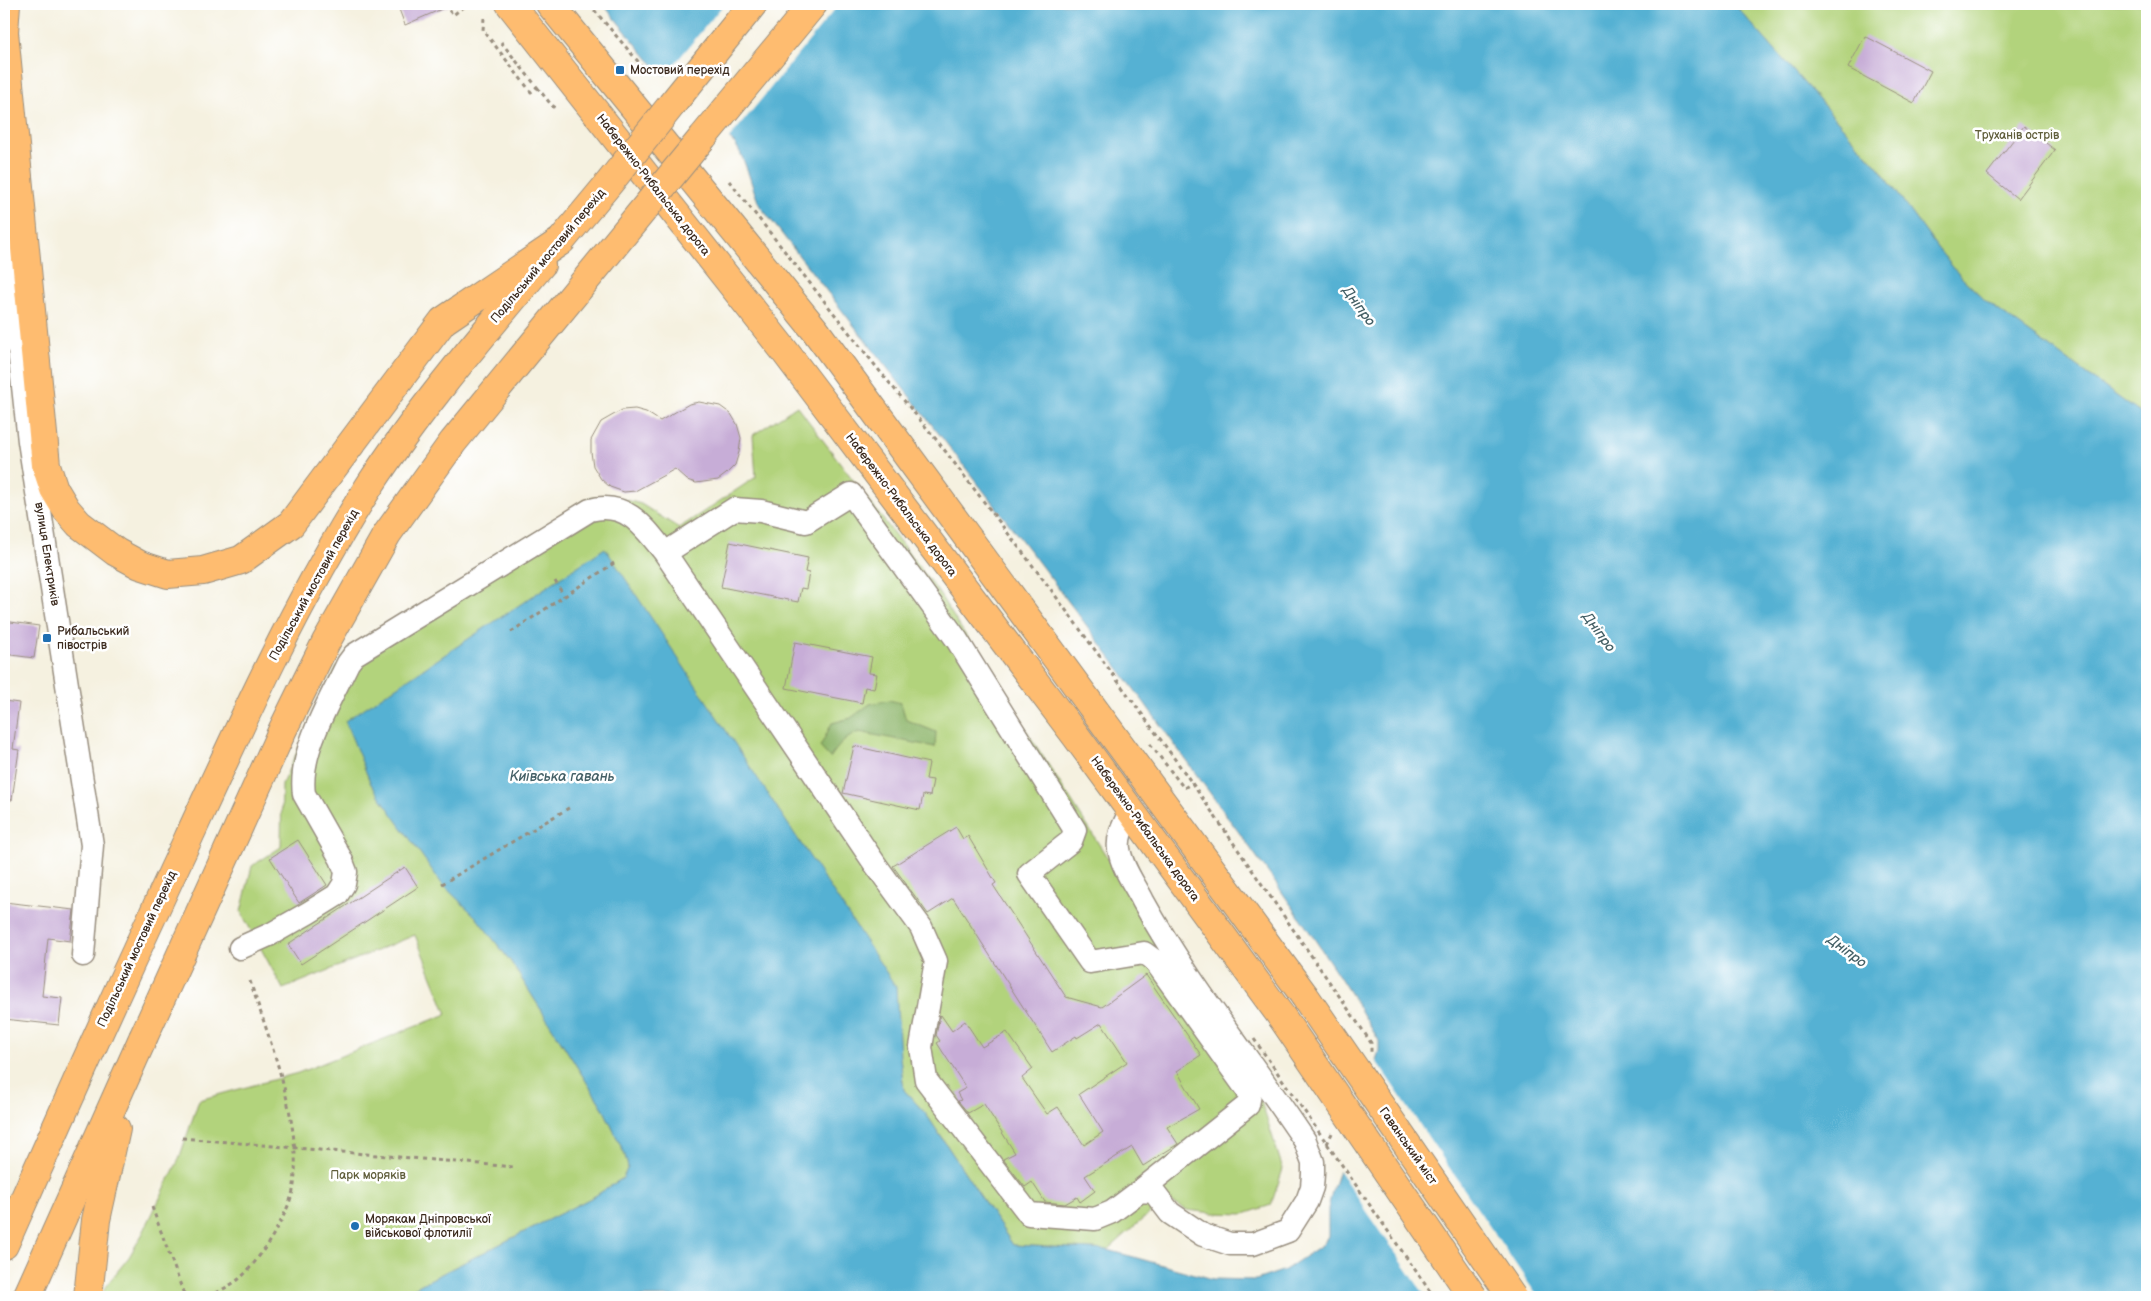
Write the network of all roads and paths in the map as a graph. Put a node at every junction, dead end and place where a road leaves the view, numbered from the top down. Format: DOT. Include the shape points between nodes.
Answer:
graph roads {
  1 [pos="6,4"];
  2 [pos="444,4"];
  3 [pos="468,4"];
  4 [pos="510,4"];
  5 [pos="550,4"];
  6 [pos="589,4"];
  7 [pos="753,4"];
  8 [pos="813,4"];
  9 [pos="484,18"];
  10 [pos="501,42"];
  11 [pos="642,66"];
  12 [pos="537,87"];
  13 [pos="556,103"];
  14 [pos="729,181"];
  15 [pos="4,212"];
  16 [pos="561,240"];
  17 [pos="665,553"];
  18 [pos="614,563"];
  19 [pos="555,581"];
  20 [pos="564,596"];
  21 [pos="511,632"];
  22 [pos="1150,744"];
  23 [pos="1192,782"];
  24 [pos="572,806"];
  25 [pos="1131,810"];
  26 [pos="442,884"];
  27 [pos="240,948"];
  28 [pos="83,955"];
  29 [pos="250,981"];
  30 [pos="143,1038"];
  31 [pos="1254,1039"];
  32 [pos="1372,1052"];
  33 [pos="182,1138"];
  34 [pos="295,1148"];
  35 [pos="514,1167"];
  36 [pos="1140,1191"];
  37 [pos="152,1207"];
  38 [pos="4,1245"];
  39 [pos="27,1297"];
  40 [pos="88,1297"];
  41 [pos="184,1297"];
  42 [pos="210,1297"];
  43 [pos="1434,1297"];
  44 [pos="1473,1297"];
  45 [pos="1512,1297"];
  1 -- 16 [label="main road" via="4,32 46,465 54,489 79,524 116,552 140,565 168,574 203,570 241,560 291,524 443,321"];
  2 -- 3 [label="path" via="453,15"];
  4 -- 25 [label="main road, Набережно-Рибальська дорога" via="783,350"];
  5 -- 45 [label="main road, Гаванський міст, bridge" via="815,330 1304,995"];
  6 -- 11 [label="path"];
  7 -- 16 [label="main road, Подільський мостовий перехід, bridge"];
  8 -- 30 [label="main road, bridge" via="454,442 387,534 326,642 283,729"];
  9 -- 12 [label="path" via="483,30 531,92"];
  10 -- 12 [label="path"];
  12 -- 13 [label="path" via="552,107"];
  14 -- 23 [label="path" via="939,443"];
  15 -- 28 [label="street, вулиця Електриків" via="29,441 92,845"];
  16 -- 38 [label="main road, Подільський мостовий перехід" via="421,413 322,565 262,677"];
  17 -- 27 [label="street" via="631,516 611,507 590,510 354,655 313,740 302,781 304,794 345,868 344,884 337,895 308,913"];
  17 -- 36 [label="street" via="869,855 922,927 936,960 921,1047 926,1080 1029,1214 1095,1219 1112,1212"];
  17 -- 36 [label="street" via="734,509 761,510 806,522 851,494 957,640 1075,830 1071,841 1029,874 1090,962 1144,953 1155,961 1250,1094 1248,1105"];
  18 -- 20 [label="path"];
  19 -- 20 [label="path"];
  20 -- 21 [label="path"];
  22 -- 23 [label="path" via="1184,788"];
  23 -- 32 [label="path" via="1364,1032"];
  24 -- 26 [label="path"];
  25 -- 36 [label="street" via="1120,835 1125,866 1152,917 1305,1141 1313,1162 1310,1196 1302,1212 1288,1231 1253,1244 1230,1244 1202,1235 1170,1213 1154,1192"];
  25 -- 44 [label="main road, Набережно-Рибальська дорога, bridge" via="1282,1016"];
  29 -- 34 [label="path" via="282,1078"];
  30 -- 39 [label="main road"];
  30 -- 40 [label="main road" via="110,1150 96,1220"];
  31 -- 43 [label="path, bridge"];
  33 -- 34 [label="path"];
  34 -- 35 [label="path"];
  34 -- 42 [label="path" via="294,1186 281,1222 258,1258 239,1279"];
  37 -- 41 [label="path"];
}
